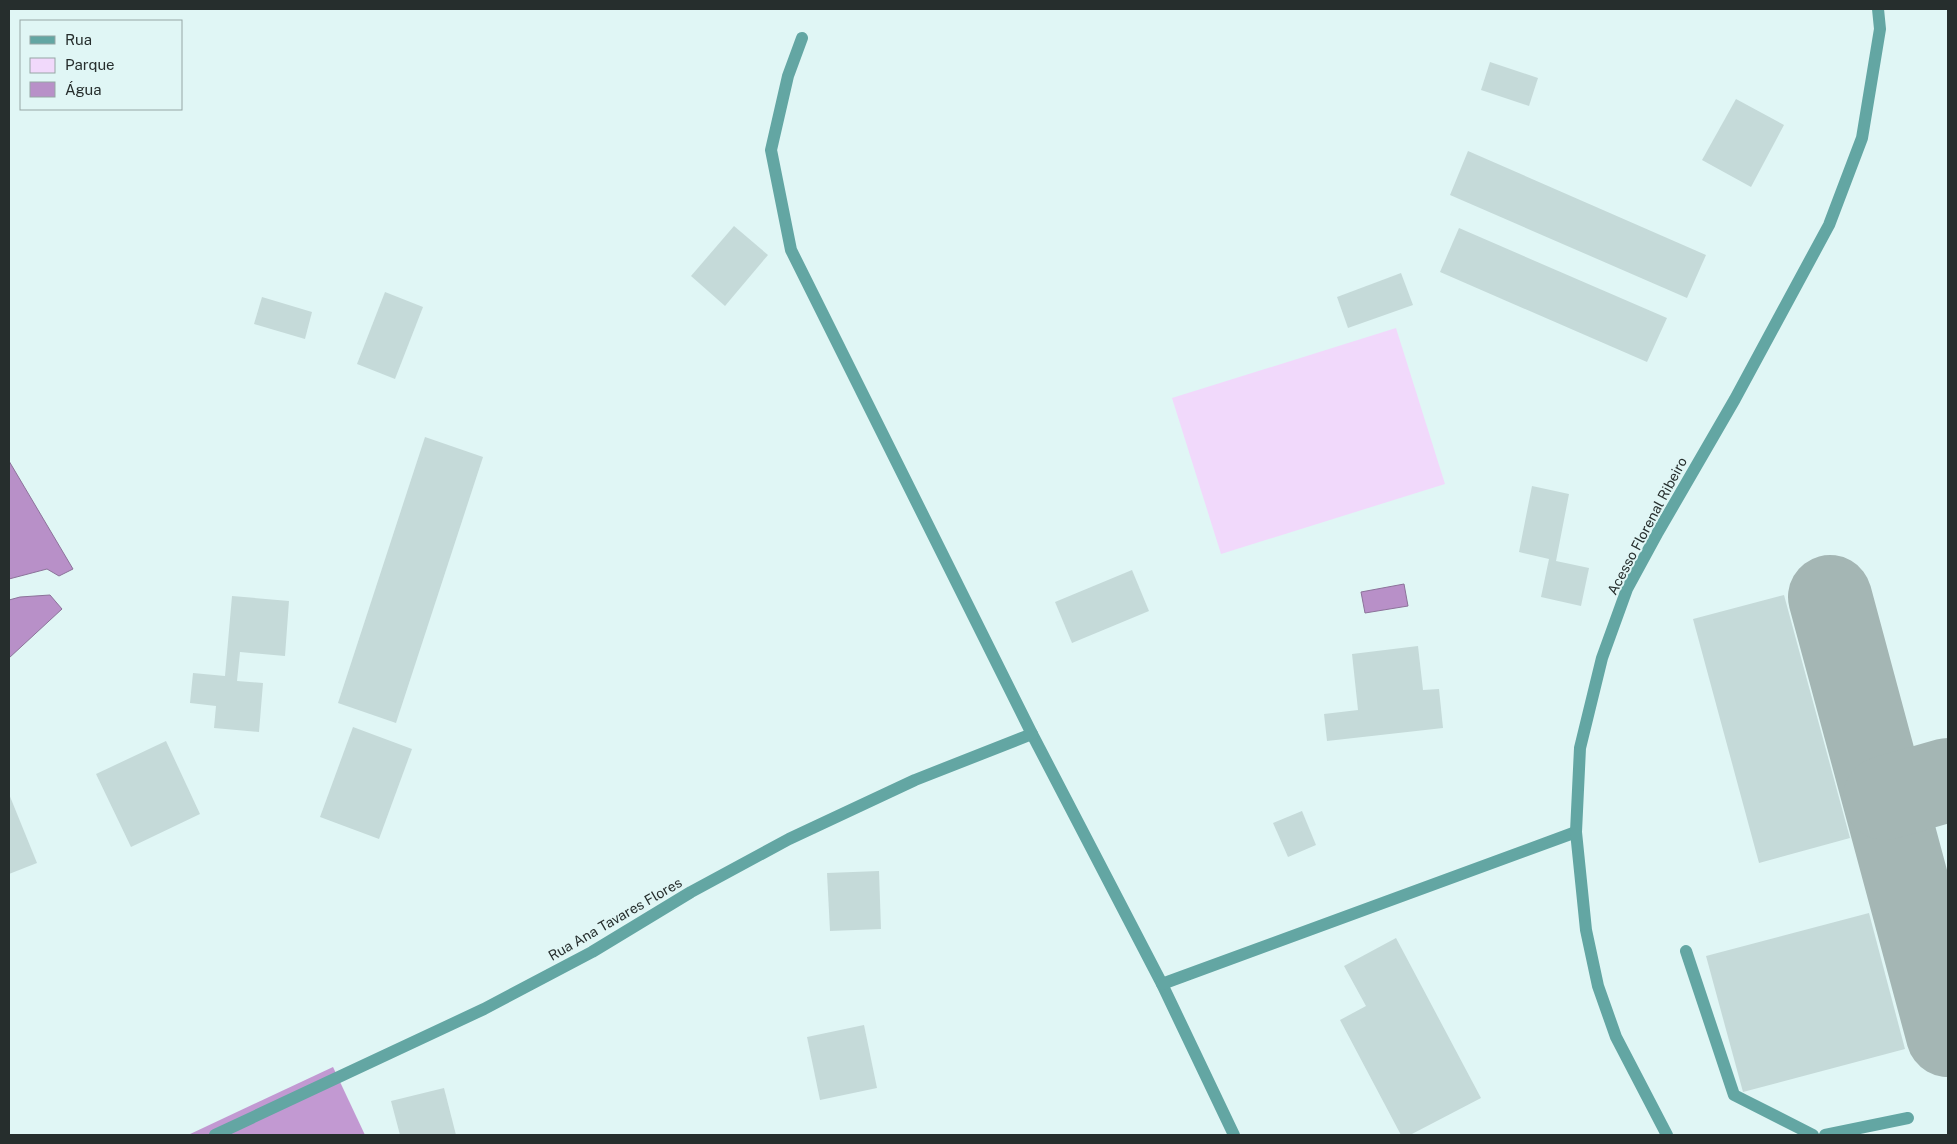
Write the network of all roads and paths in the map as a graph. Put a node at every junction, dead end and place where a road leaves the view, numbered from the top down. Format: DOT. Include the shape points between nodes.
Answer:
graph roads {
  1 [pos="1878,9"];
  2 [pos="802,38"];
  3 [pos="1032,734"];
  4 [pos="1576,832"];
  5 [pos="1686,951"];
  6 [pos="1162,984"];
  7 [pos="1908,1118"];
  8 [pos="215,1135"];
  9 [pos="1234,1135"];
  10 [pos="1667,1135"];
  11 [pos="1813,1135"];
  12 [pos="1825,1135"];
  1 -- 4 [label="street, Acesso Florenal Ribeiro" via="1880,29 1862,138 1829,225 1735,399 1658,532 1628,590 1602,658 1580,748"];
  2 -- 3 [label="street" via="788,76 771,150 790,250"];
  3 -- 6 [label="street"];
  3 -- 8 [label="street, Rua Ana Tavares Flores" via="915,780 789,839 690,892 592,952 484,1009"];
  4 -- 6 [label="street"];
  4 -- 10 [label="street, Acesso Florenal Ribeiro" via="1586,930 1598,986 1616,1037"];
  5 -- 11 [label="street" via="1734,1095"];
  6 -- 9 [label="street"];
  7 -- 12 [label="street"];
}
